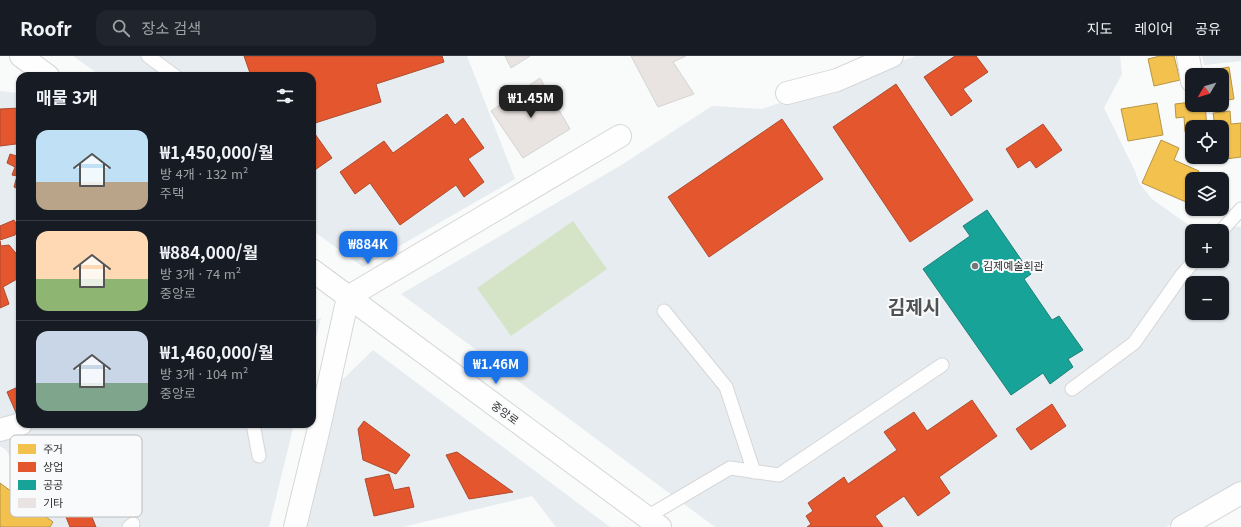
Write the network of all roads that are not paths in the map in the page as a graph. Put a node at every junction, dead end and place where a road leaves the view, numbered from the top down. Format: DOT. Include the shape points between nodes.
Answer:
graph roads {
  1 [pos="21,56"];
  2 [pos="148,56"];
  3 [pos="892,56"];
  4 [pos="1188,56"];
  5 [pos="1190,68"];
  6 [pos="43,72"];
  7 [pos="170,72"];
  8 [pos="787,93"];
  9 [pos="620,136"];
  10 [pos="1241,209"];
  11 [pos="1227,224"];
  12 [pos="1188,268"];
  13 [pos="316,279"];
  14 [pos="348,297"];
  15 [pos="664,311"];
  16 [pos="942,365"];
  17 [pos="1072,389"];
  18 [pos="16,425"];
  19 [pos="254,428"];
  20 [pos="0,430"];
  21 [pos="259,456"];
  22 [pos="754,472"];
  23 [pos="1241,493"];
  24 [pos="653,522"];
  25 [pos="295,527"];
  26 [pos="1182,527"];
  1 -- 6 [label="street"];
  2 -- 7 [label="lane"];
  3 -- 8 [label="street" via="837,80"];
  4 -- 5 [label="street"];
  9 -- 14 [label="street"];
  10 -- 11 [label="lane"];
  12 -- 17 [label="lane" via="1134,343"];
  13 -- 14 [label="street, 중앙로"];
  14 -- 24 [label="street, 중앙로"];
  14 -- 25 [label="street" via="320,428"];
  15 -- 22 [label="lane" via="726,387"];
  16 -- 22 [label="lane" via="779,475"];
  18 -- 20 [label="street"];
  19 -- 21 [label="lane"];
  22 -- 24 [label="lane" via="730,468"];
  23 -- 26 [label="street"];
}
